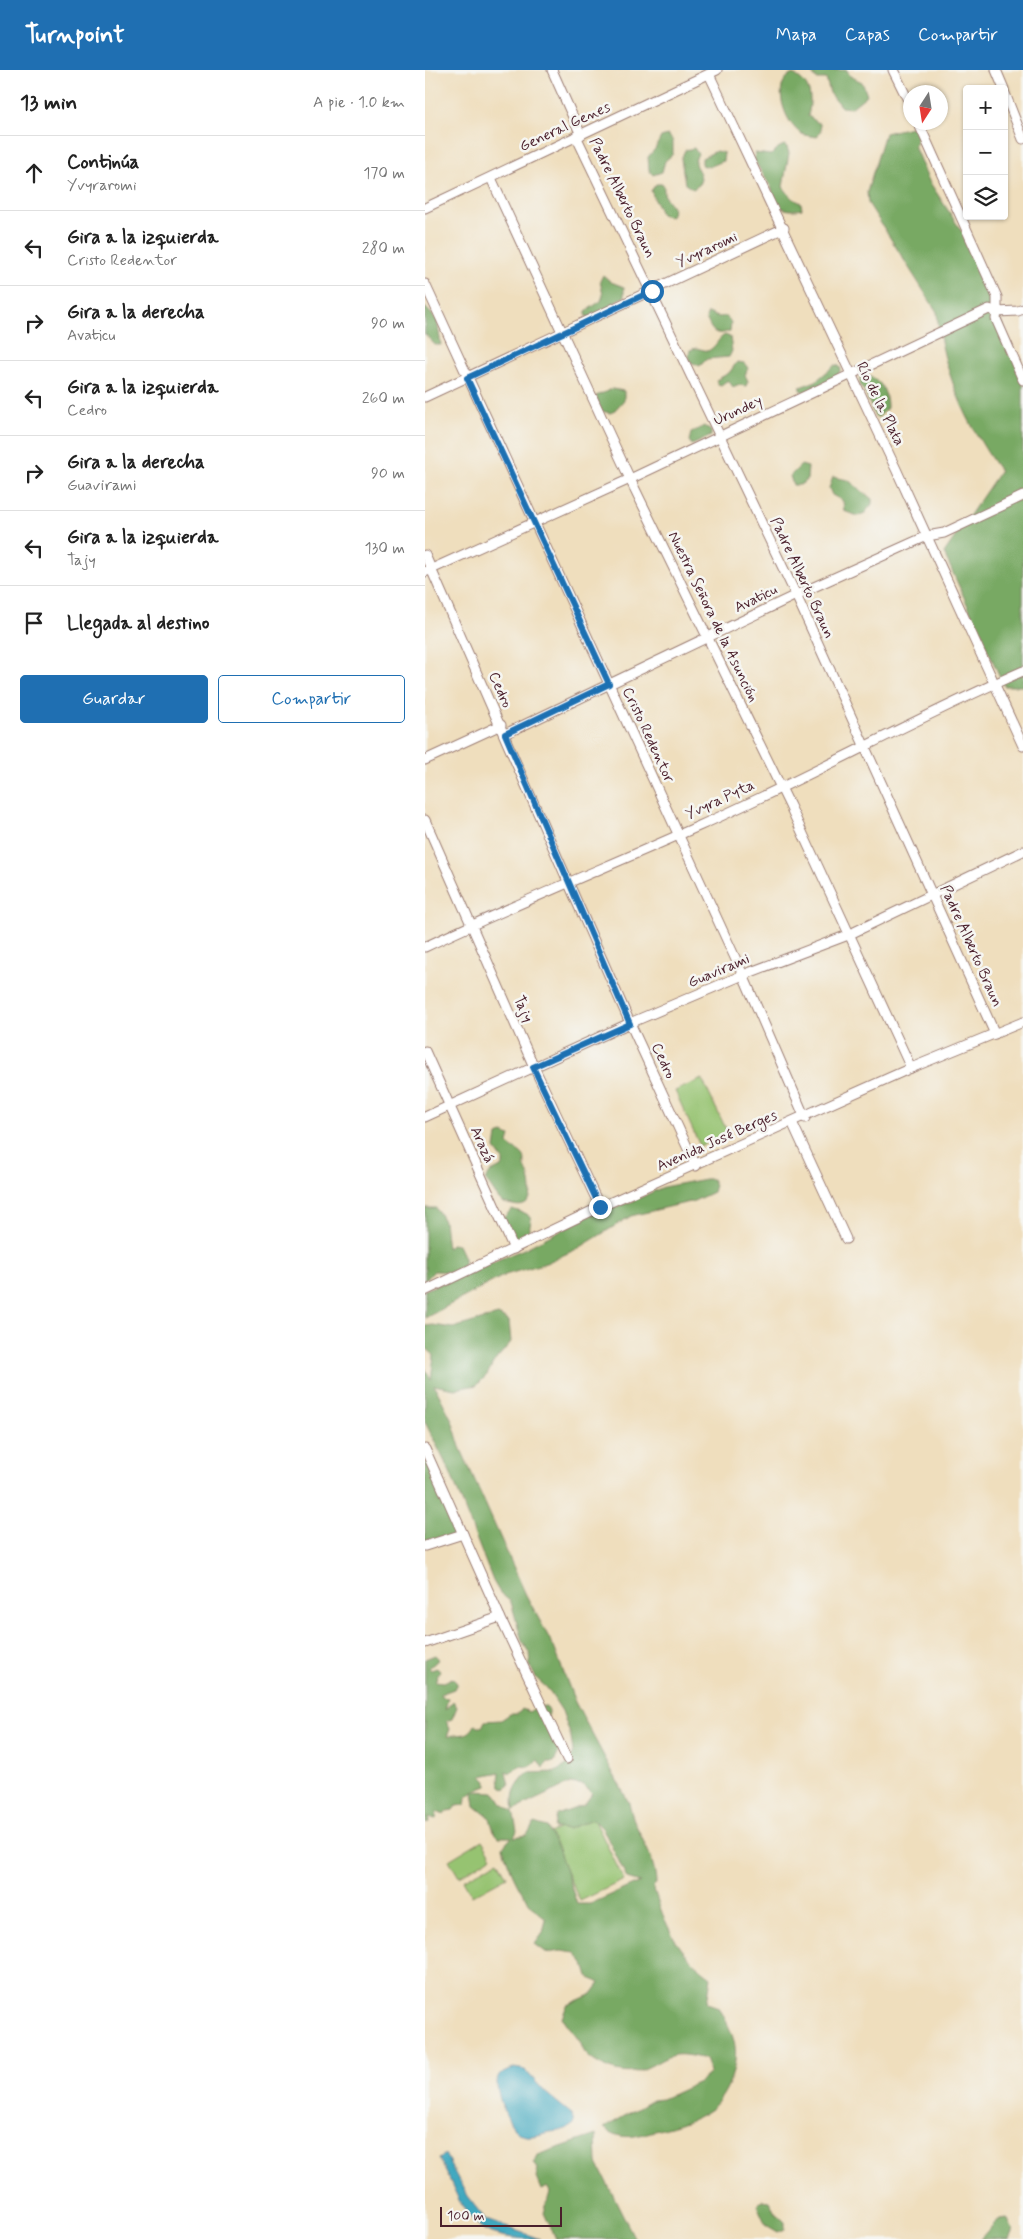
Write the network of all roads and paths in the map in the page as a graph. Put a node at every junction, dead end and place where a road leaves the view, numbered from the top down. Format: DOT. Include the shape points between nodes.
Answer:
graph roads {
  1 [pos="552,70"];
  2 [pos="893,70"];
  3 [pos="996,70"];
  4 [pos="714,71"];
  5 [pos="1002,85"];
  6 [pos="903,90"];
  7 [pos="1008,100"];
  8 [pos="922,130"];
  9 [pos="579,135"];
  10 [pos="1023,138"];
  11 [pos="491,178"];
  12 [pos="425,208"];
  13 [pos="784,228"];
  14 [pos="425,284"];
  15 [pos="652,291"];
  16 [pos="1020,310"];
  17 [pos="997,312"];
  18 [pos="564,333"];
  19 [pos="849,374"];
  20 [pos="467,378"];
  21 [pos="1023,380"];
  22 [pos="425,397"];
  23 [pos="719,436"];
  24 [pos="630,479"];
  25 [pos="1023,496"];
  26 [pos="533,523"];
  27 [pos="927,536"];
  28 [pos="425,555"];
  29 [pos="428,570"];
  30 [pos="796,595"];
  31 [pos="708,638"];
  32 [pos="1023,671"];
  33 [pos="609,684"];
  34 [pos="994,684"];
  35 [pos="501,725"];
  36 [pos="505,734"];
  37 [pos="866,744"];
  38 [pos="1023,746"];
  39 [pos="425,760"];
  40 [pos="779,787"];
  41 [pos="425,820"];
  42 [pos="678,835"];
  43 [pos="1023,851"];
  44 [pos="568,882"];
  45 [pos="933,895"];
  46 [pos="472,925"];
  47 [pos="848,935"];
  48 [pos="425,947"];
  49 [pos="743,975"];
  50 [pos="1023,1022"];
  51 [pos="630,1024"];
  52 [pos="995,1034"];
  53 [pos="425,1051"];
  54 [pos="533,1067"];
  55 [pos="911,1068"];
  56 [pos="449,1106"];
  57 [pos="425,1117"];
  58 [pos="805,1118"];
  59 [pos="792,1122"];
  60 [pos="696,1166"];
  61 [pos="600,1207"];
  62 [pos="846,1239"];
  63 [pos="513,1249"];
  64 [pos="425,1291"];
  65 [pos="425,1449"];
  66 [pos="463,1534"];
  67 [pos="425,1546"];
  68 [pos="500,1617"];
  69 [pos="425,1643"];
  70 [pos="567,1759"];
  1 -- 9 [label="street, Padre Alberto Braun"];
  2 -- 6 [label="street"];
  3 -- 5 [label="street"];
  4 -- 9 [label="street, General Genes"];
  4 -- 13 [label="street, Río de la Plata"];
  7 -- 10 [label="street"];
  8 -- 17 [label="street" via="997,297"];
  9 -- 11 [label="street, General Genes"];
  9 -- 15 [label="street, Padre Alberto Braun"];
  11 -- 12 [label="street, General Genes"];
  11 -- 18 [label="street, Nuestra Señora de la Asunción"];
  13 -- 15 [label="street, Yvyraromi"];
  13 -- 19 [label="street, Río de la Plata"];
  14 -- 20 [label="street, Cristo Redentor"];
  15 -- 18 [label="street, Yvyraromi"];
  15 -- 23 [label="street, Padre Alberto Braun"];
  16 -- 17 [label="street, Urundey"];
  17 -- 19 [label="street, Urundey" via="989,309"];
  17 -- 21 [label="street" via="996,319"];
  18 -- 20 [label="street, Yvyraromi"];
  18 -- 24 [label="street, Nuestra Señora de la Asunción"];
  19 -- 23 [label="street, Urundey"];
  19 -- 27 [label="street, Río de la Plata"];
  20 -- 22 [label="street, Yvyraromi"];
  20 -- 26 [label="street, Cristo Redentor"];
  23 -- 24 [label="street, Urundey"];
  23 -- 30 [label="street, Padre Alberto Braun"];
  24 -- 26 [label="street, Urundey"];
  24 -- 31 [label="street, Nuestra Señora de la Asunción"];
  25 -- 27 [label="street, Avaticu" via="944,533"];
  26 -- 29 [label="street, Urundey"];
  26 -- 33 [label="street, Cristo Redentor"];
  27 -- 30 [label="street, Avaticu"];
  27 -- 34 [label="street, Río de la Plata"];
  28 -- 29 [label="street, Cedro"];
  29 -- 35 [label="street, Cedro"];
  30 -- 31 [label="street, Avaticu"];
  30 -- 37 [label="street, Padre Alberto Braun"];
  31 -- 33 [label="street, Avaticu"];
  31 -- 40 [label="street, Nuestra Señora de la Asunción"];
  32 -- 34 [label="street, Yvyra Pyta"];
  33 -- 36 [label="street, Avaticu"];
  33 -- 42 [label="street, Cristo Redentor"];
  34 -- 37 [label="street, Yvyra Pyta"];
  34 -- 38 [label="street, Río de la Plata"];
  35 -- 36 [label="street, Cedro"];
  35 -- 39 [label="street"];
  36 -- 44 [label="street, Cedro"];
  37 -- 40 [label="street, Yvyra Pyta"];
  37 -- 45 [label="street, Padre Alberto Braun"];
  40 -- 42 [label="street, Yvyra Pyta"];
  40 -- 47 [label="street, Nuestra Señora de la Asunción"];
  41 -- 46 [label="street, Tajy"];
  42 -- 44 [label="street, Yvyra Pyta"];
  42 -- 49 [label="street, Cristo Redentor"];
  43 -- 45 [label="street, Guavirami"];
  44 -- 46 [label="street, Yvyra Pyta"];
  44 -- 51 [label="street, Cedro"];
  45 -- 47 [label="street, Guavirami"];
  45 -- 52 [label="street, Padre Alberto Braun"];
  46 -- 48 [label="street, Yvyra Pyta"];
  46 -- 54 [label="street, Tajy"];
  47 -- 49 [label="street, Guavirami"];
  47 -- 55 [label="street, Nuestra Señora de la Asunción"];
  49 -- 51 [label="street, Guavirami"];
  49 -- 58 [label="street, Cristo Redentor"];
  50 -- 52 [label="street, Avenida José Berges"];
  51 -- 54 [label="street, Guavirami"];
  51 -- 60 [label="street, Cedro"];
  52 -- 55 [label="street, Avenida José Berges"];
  53 -- 56 [label="street, Arazá"];
  54 -- 56 [label="street, Guavirami"];
  54 -- 61 [label="street, Tajy"];
  55 -- 58 [label="street, Avenida José Berges"];
  56 -- 57 [label="street, Guavirami"];
  56 -- 63 [label="street, Arazá"];
  58 -- 59 [label="street, Avenida José Berges"];
  59 -- 60 [label="street, Avenida José Berges"];
  59 -- 62 [label="street"];
  60 -- 61 [label="street, Avenida José Berges"];
  61 -- 63 [label="street, Avenida José Berges"];
  63 -- 64 [label="street, Avenida José Berges"];
  65 -- 66 [label="street"];
  66 -- 67 [label="street"];
  66 -- 68 [label="street"];
  68 -- 69 [label="street"];
  68 -- 70 [label="street"];
}
